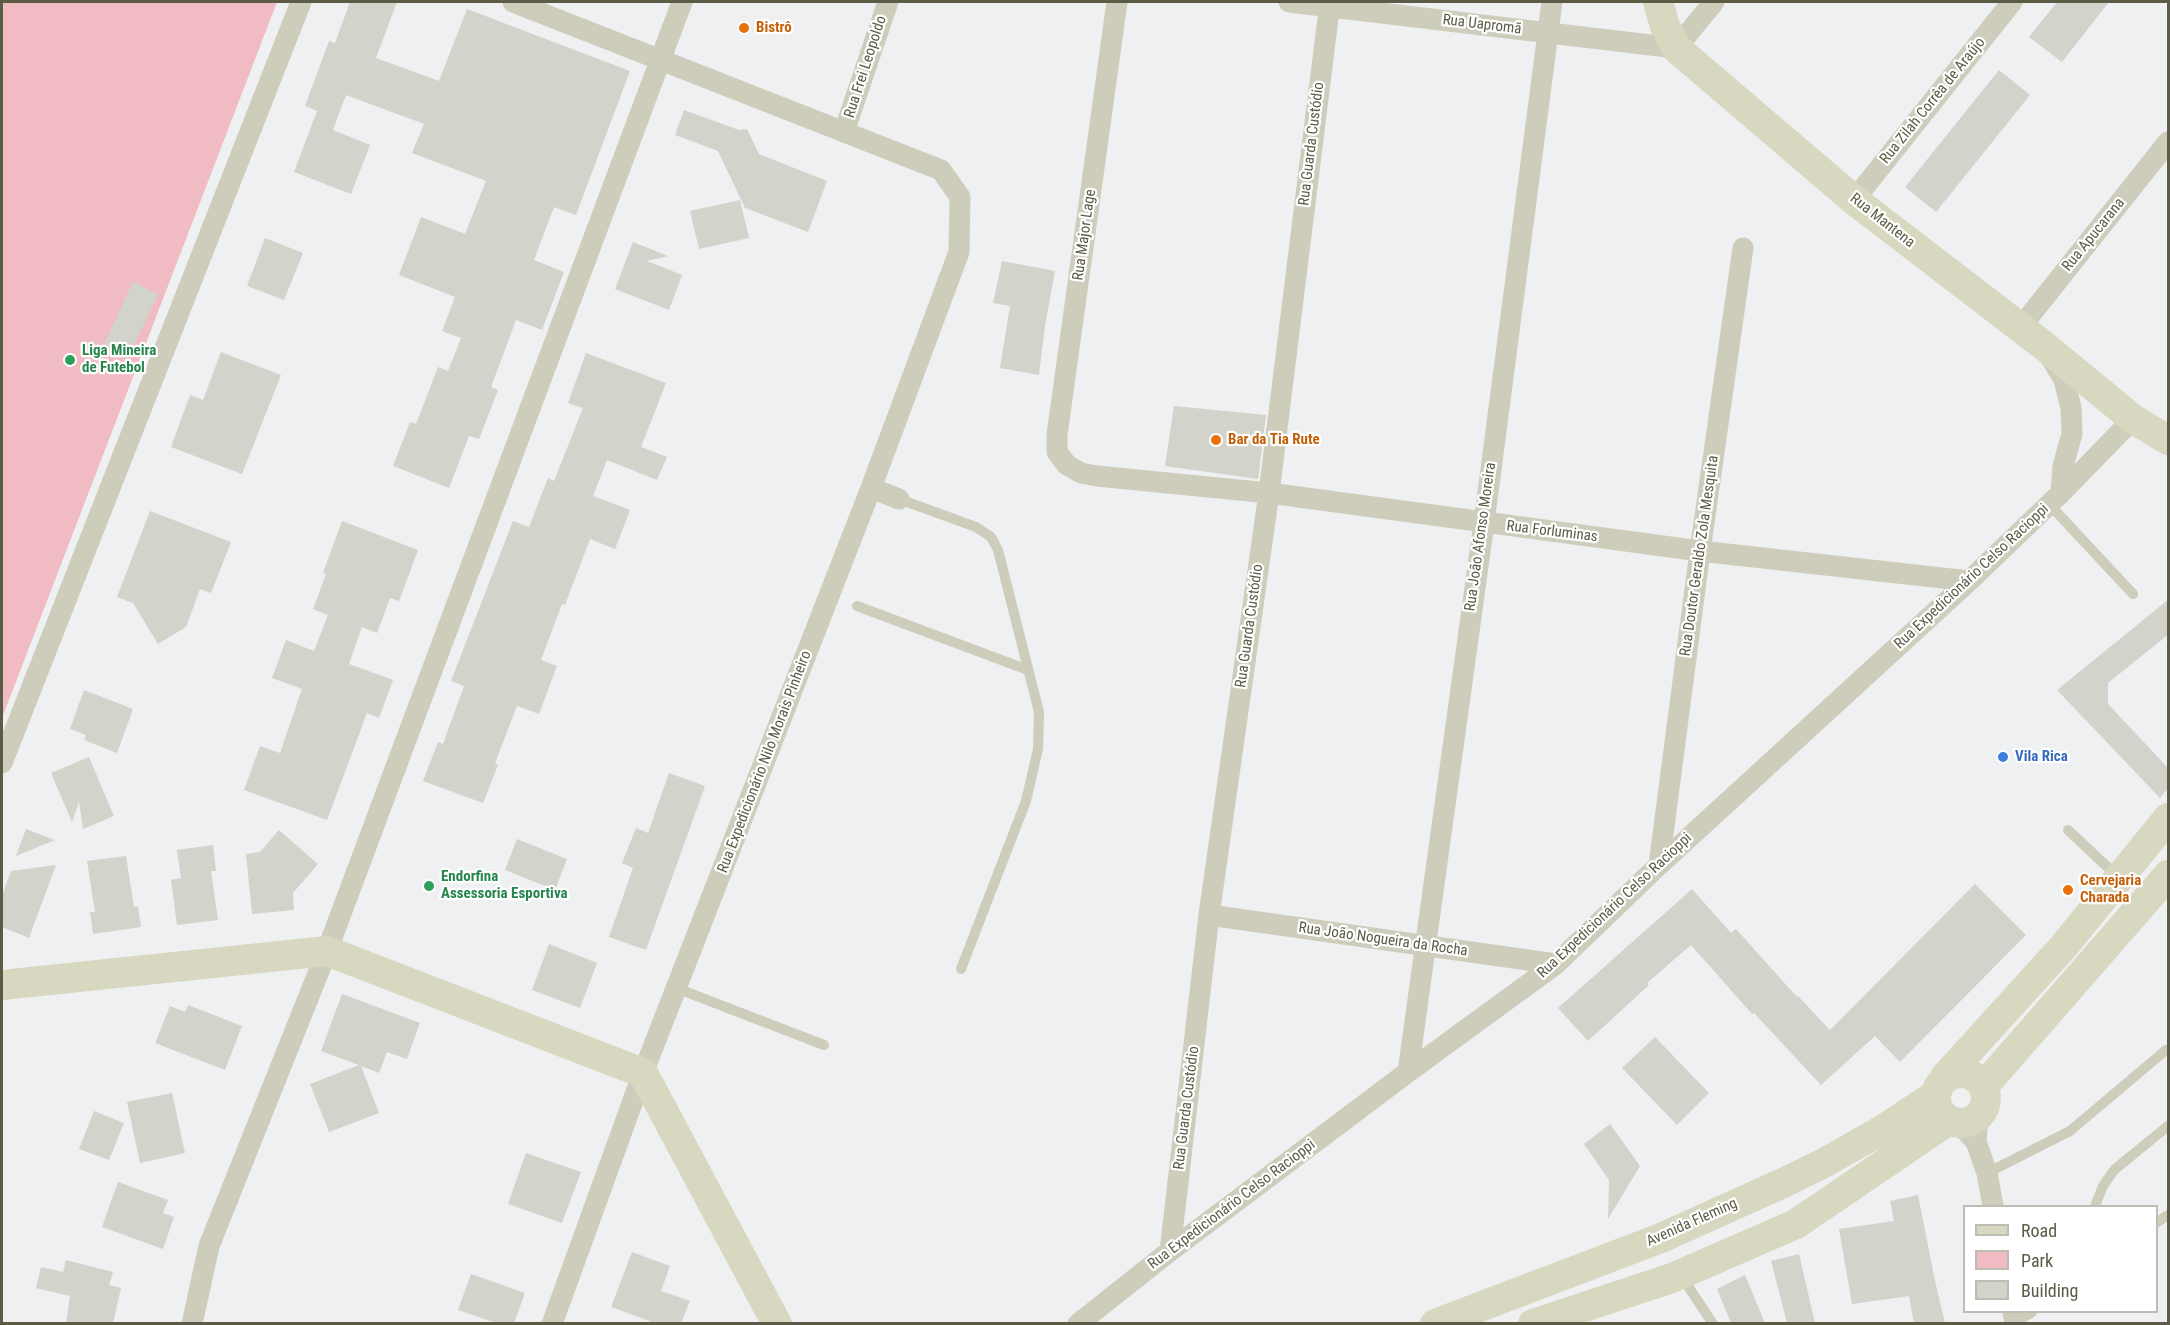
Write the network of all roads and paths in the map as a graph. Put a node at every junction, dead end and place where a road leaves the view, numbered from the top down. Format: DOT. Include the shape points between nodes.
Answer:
graph roads {
  1 [pos="301,2"];
  2 [pos="513,2"];
  3 [pos="682,2"];
  4 [pos="888,2"];
  5 [pos="1117,2"];
  6 [pos="1289,2"];
  7 [pos="1552,2"];
  8 [pos="1658,2"];
  9 [pos="1714,2"];
  10 [pos="2012,2"];
  11 [pos="1330,4"];
  12 [pos="1548,32"];
  13 [pos="1676,48"];
  14 [pos="660,61"];
  15 [pos="844,132"];
  16 [pos="2169,142"];
  17 [pos="1854,200"];
  18 [pos="1743,248"];
  19 [pos="2031,336"];
  20 [pos="2133,419"];
  21 [pos="2169,440"];
  22 [pos="1067,465"];
  23 [pos="872,488"];
  24 [pos="1269,493"];
  25 [pos="899,499"];
  26 [pos="2055,499"];
  27 [pos="1484,523"];
  28 [pos="1700,551"];
  29 [pos="1969,581"];
  30 [pos="2133,594"];
  31 [pos="857,606"];
  32 [pos="1029,670"];
  33 [pos="2,763"];
  34 [pos="2169,818"];
  35 [pos="2068,830"];
  36 [pos="1659,865"];
  37 [pos="2169,875"];
  38 [pos="2120,878"];
  39 [pos="1209,915"];
  40 [pos="1425,946"];
  41 [pos="327,951"];
  42 [pos="1556,964"];
  43 [pos="961,969"];
  44 [pos="2,985"];
  45 [pos="676,988"];
  46 [pos="824,1045"];
  47 [pos="2166,1050"];
  48 [pos="1408,1072"];
  49 [pos="643,1073"];
  50 [pos="1940,1086"];
  51 [pos="1984,1086"];
  52 [pos="1966,1126"];
  53 [pos="2169,1126"];
  54 [pos="1987,1173"];
  55 [pos="1993,1205"];
  56 [pos="2095,1205"];
  57 [pos="1170,1251"];
  58 [pos="1680,1274"];
  59 [pos="2029,1313"];
  60 [pos="1486,1314"];
  61 [pos="192,1323"];
  62 [pos="552,1323"];
  63 [pos="777,1323"];
  64 [pos="1078,1323"];
  65 [pos="1435,1323"];
  66 [pos="1533,1323"];
  67 [pos="1713,1323"];
  68 [pos="2015,1323"];
  1 -- 33 [label="street"];
  2 -- 14 [label="street"];
  3 -- 14 [label="street"];
  4 -- 15 [label="street, Rua Frei Leopoldo"];
  5 -- 22 [label="street, Rua Major Lage" via="1058,435 1058,452"];
  6 -- 11 [label="street, Rua Uapromã"];
  7 -- 12 [label="street, Rua João Afonso Moreira"];
  8 -- 13 [label="street, Rua Mantena"];
  9 -- 13 [label="street"];
  10 -- 17 [label="street, Rua Zilah Corrêa de Araújo"];
  11 -- 12 [label="street, Rua Uapromã"];
  11 -- 24 [label="street, Rua Guarda Custódio"];
  12 -- 13 [label="street, Rua Uapromã"];
  12 -- 27 [label="street, Rua João Afonso Moreira"];
  13 -- 17 [label="street, Rua Mantena"];
  14 -- 15 [label="street"];
  14 -- 41 [label="street"];
  15 -- 23 [label="street, Rua Expedicionário Nilo Morais Pinheiro" via="941,170 960,196 959,252"];
  16 -- 19 [label="street, Rua Apucarana"];
  17 -- 19 [label="street, Rua Mantena"];
  18 -- 28 [label="street, Rua Doutor Geraldo Zola Mesquita"];
  19 -- 20 [label="street, Rua Mantena"];
  19 -- 26 [label="street, Rua Expedicionário Celso Racioppi" via="2064,380 2071,408 2072,435"];
  20 -- 21 [label="street, Rua Mantena"];
  20 -- 26 [label="street, Rua Expedicionário Celso Racioppi"];
  22 -- 24 [label="street, Rua Forluminas" via="1097,476"];
  23 -- 25 [label="street"];
  23 -- 45 [label="street, Rua Expedicionário Nilo Morais Pinheiro"];
  24 -- 27 [label="street, Rua Forluminas"];
  24 -- 39 [label="street, Rua Guarda Custódio"];
  25 -- 32 [label="lane" via="976,527 991,537 998,550"];
  26 -- 29 [label="street, Rua Expedicionário Celso Racioppi"];
  26 -- 30 [label="lane"];
  27 -- 28 [label="street, Rua Forluminas"];
  27 -- 40 [label="street, Rua João Afonso Moreira"];
  28 -- 29 [label="street, Rua Forluminas"];
  28 -- 36 [label="street, Rua Doutor Geraldo Zola Mesquita"];
  29 -- 36 [label="street, Rua Expedicionário Celso Racioppi"];
  31 -- 32 [label="lane"];
  32 -- 43 [label="lane" via="1039,712 1038,749 1026,801"];
  34 -- 38 [label="street, Avenida Fleming"];
  35 -- 38 [label="lane"];
  36 -- 42 [label="street, Rua Expedicionário Celso Racioppi"];
  37 -- 51 [label="street"];
  38 -- 50 [label="street, Avenida Fleming"];
  39 -- 40 [label="street, Rua João Nogueira da Rocha"];
  39 -- 57 [label="street, Rua Guarda Custódio"];
  40 -- 42 [label="street, Rua João Nogueira da Rocha"];
  40 -- 48 [label="street, Rua João Afonso Moreira"];
  41 -- 44 [label="street"];
  41 -- 49 [label="street"];
  41 -- 61 [label="street" via="209,1245"];
  42 -- 48 [label="street, Rua Expedicionário Celso Racioppi"];
  45 -- 46 [label="lane"];
  45 -- 49 [label="street, Rua Expedicionário Nilo Morais Pinheiro"];
  47 -- 54 [label="lane" via="2070,1131"];
  48 -- 57 [label="street, Rua Expedicionário Celso Racioppi"];
  49 -- 62 [label="street, Rua Expedicionário Nilo Morais Pinheiro"];
  49 -- 63 [label="street"];
  50 -- 51 [label="street" via="1963,1072 1979,1079"];
  50 -- 52 [label="street" via="1936,1105 1941,1114"];
  50 -- 60 [label="street, Avenida Fleming" via="1884,1129 1822,1164"];
  51 -- 52 [label="street" via="1984,1107"];
  52 -- 54 [label="street"];
  52 -- 58 [label="street" via="1796,1224"];
  53 -- 56 [label="lane" via="2114,1170"];
  54 -- 55 [label="street"];
  57 -- 64 [label="street, Rua Expedicionário Celso Racioppi"];
  58 -- 66 [label="street"];
  58 -- 67 [label="lane"];
  59 -- 68 [label="lane"];
  60 -- 65 [label="street, Avenida Fleming"];
}
